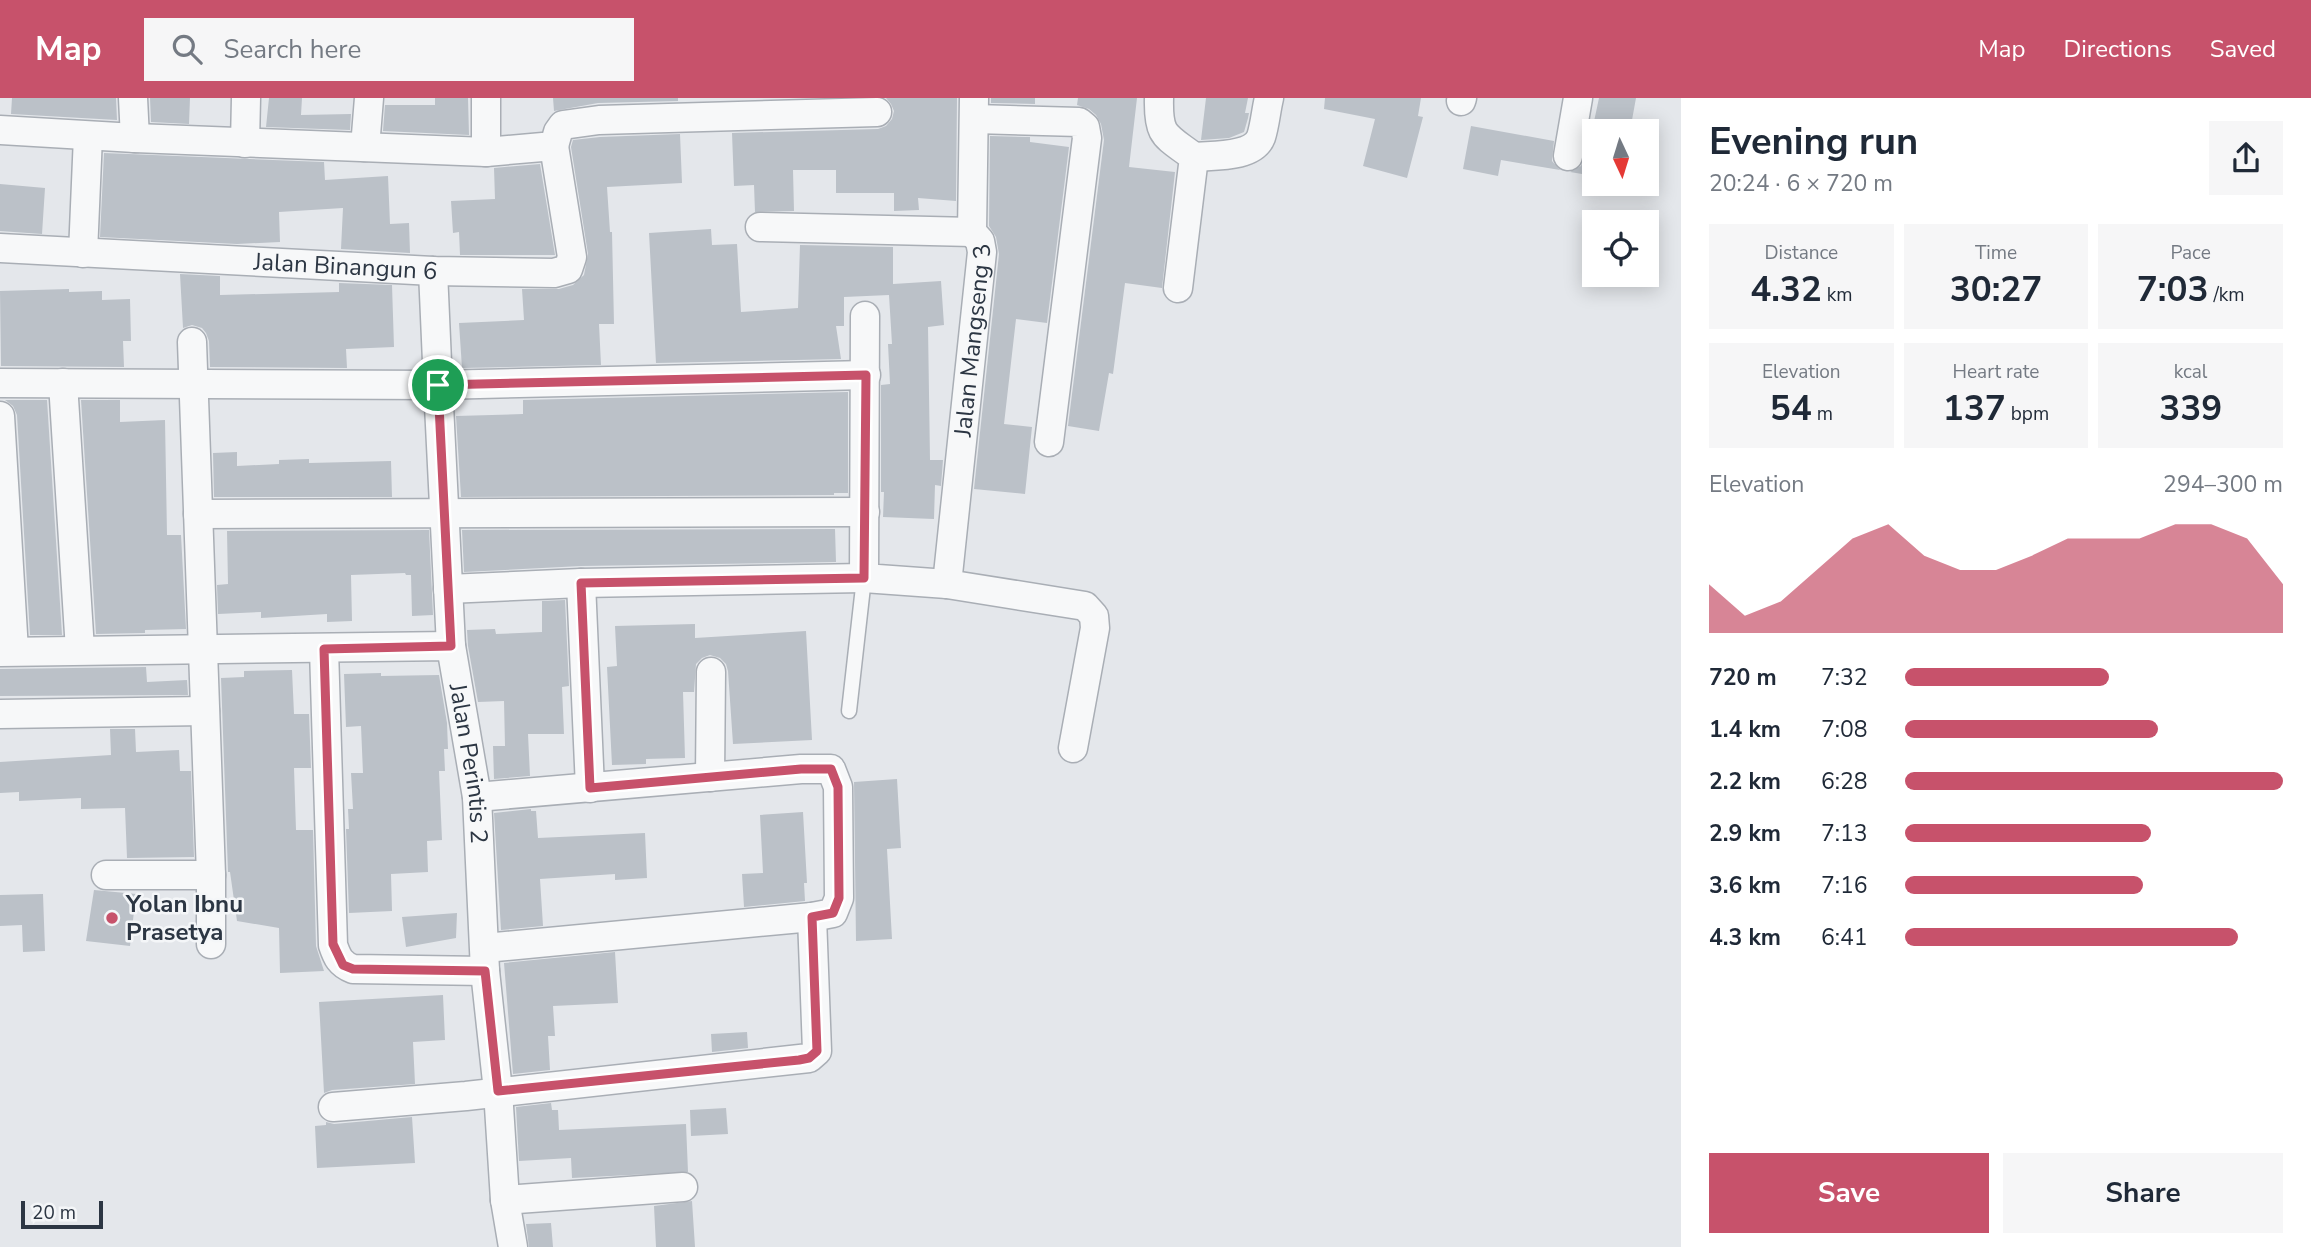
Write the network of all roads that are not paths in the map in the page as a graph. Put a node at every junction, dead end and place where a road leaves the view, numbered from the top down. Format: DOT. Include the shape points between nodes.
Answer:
graph roads {
  1 [pos="133,98"];
  2 [pos="246,98"];
  3 [pos="369,98"];
  4 [pos="486,98"];
  5 [pos="1159,98"];
  6 [pos="1269,98"];
  7 [pos="1578,98"];
  8 [pos="599,109"];
  9 [pos="975,109"];
  10 [pos="877,112"];
  11 [pos="0,130"];
  12 [pos="88,136"];
  13 [pos="135,138"];
  14 [pos="245,143"];
  15 [pos="554,146"];
  16 [pos="365,147"];
  17 [pos="486,152"];
  18 [pos="1568,156"];
  19 [pos="1194,157"];
  20 [pos="760,227"];
  21 [pos="972,232"];
  22 [pos="0,248"];
  23 [pos="83,253"];
  24 [pos="433,271"];
  25 [pos="1178,288"];
  26 [pos="865,316"];
  27 [pos="192,342"];
  28 [pos="866,375"];
  29 [pos="0,383"];
  30 [pos="63,383"];
  31 [pos="194,384"];
  32 [pos="438,385"];
  33 [pos="0,416"];
  34 [pos="1049,442"];
  35 [pos="864,512"];
  36 [pos="198,514"];
  37 [pos="444,515"];
  38 [pos="864,578"];
  39 [pos="581,583"];
  40 [pos="947,584"];
  41 [pos="448,589"];
  42 [pos="451,646"];
  43 [pos="203,648"];
  44 [pos="324,649"];
  45 [pos="80,650"];
  46 [pos="7,651"];
  47 [pos="711,672"];
  48 [pos="205,711"];
  49 [pos="849,711"];
  50 [pos="0,714"];
  51 [pos="1073,748"];
  52 [pos="710,777"];
  53 [pos="590,788"];
  54 [pos="477,797"];
  55 [pos="106,875"];
  56 [pos="211,875"];
  57 [pos="812,917"];
  58 [pos="211,944"];
  59 [pos="485,960"];
  60 [pos="498,1091"];
  61 [pos="333,1107"];
  62 [pos="682,1187"];
  63 [pos="505,1200"];
  64 [pos="513,1247"];
  1 -- 13 [label="street"];
  2 -- 14 [label="street"];
  3 -- 16 [label="street"];
  4 -- 17 [label="street"];
  5 -- 19 [label="street" via="1159,125 1164,135"];
  6 -- 19 [label="street" via="1261,138 1255,146 1242,152"];
  7 -- 18 [label="street"];
  8 -- 10 [label="street"];
  8 -- 15 [label="street" via="563,125"];
  9 -- 21 [label="street, Jalan Mangseng 3"];
  9 -- 34 [label="street" via="1079,122 1085,127"];
  11 -- 12 [label="street"];
  12 -- 13 [label="street"];
  12 -- 23 [label="street"];
  13 -- 14 [label="street"];
  14 -- 16 [label="street"];
  15 -- 17 [label="street"];
  15 -- 24 [label="street, Jalan Binangun 6" via="572,257 568,269 554,273"];
  16 -- 17 [label="street"];
  19 -- 25 [label="street"];
  20 -- 21 [label="street"];
  21 -- 40 [label="street, Jalan Mangseng 3" via="982,252"];
  22 -- 23 [label="street, Jalan Binangun 6"];
  23 -- 24 [label="street, Jalan Binangun 6"];
  24 -- 32 [label="street, Jalan Perintis 2"];
  26 -- 28 [label="street"];
  27 -- 31 [label="street"];
  28 -- 32 [label="street"];
  28 -- 35 [label="street"];
  29 -- 30 [label="street"];
  30 -- 31 [label="street"];
  30 -- 45 [label="street"];
  31 -- 32 [label="street"];
  31 -- 36 [label="street"];
  32 -- 37 [label="street, Jalan Perintis 2"];
  33 -- 46 [label="street"];
  35 -- 37 [label="street"];
  35 -- 38 [label="street"];
  36 -- 37 [label="street"];
  36 -- 43 [label="street"];
  37 -- 41 [label="street, Jalan Perintis 2"];
  38 -- 39 [label="street"];
  38 -- 40 [label="street"];
  38 -- 49 [label="lane"];
  39 -- 41 [label="street"];
  39 -- 53 [label="street"];
  40 -- 51 [label="street" via="1085,606 1094,616"];
  41 -- 42 [label="street, Jalan Perintis 2"];
  42 -- 44 [label="street"];
  42 -- 54 [label="street, Jalan Perintis 2"];
  43 -- 44 [label="street"];
  43 -- 45 [label="street"];
  43 -- 48 [label="street"];
  44 -- 59 [label="street" via="333,944 338,957 353,969"];
  45 -- 46 [label="street"];
  47 -- 52 [label="street"];
  48 -- 50 [label="street"];
  48 -- 56 [label="street"];
  52 -- 53 [label="street"];
  52 -- 57 [label="street" via="831,769 838,787 839,898 833,913"];
  53 -- 54 [label="street"];
  54 -- 59 [label="street, Jalan Perintis 2"];
  55 -- 56 [label="street"];
  56 -- 58 [label="street"];
  57 -- 59 [label="street"];
  57 -- 60 [label="street" via="817,1051 809,1058"];
  59 -- 60 [label="street, Jalan Perintis 2"];
  60 -- 61 [label="street"];
  60 -- 63 [label="street, Jalan Perintis 2"];
  62 -- 63 [label="street"];
  63 -- 64 [label="street, Jalan Perintis 2"];
}
